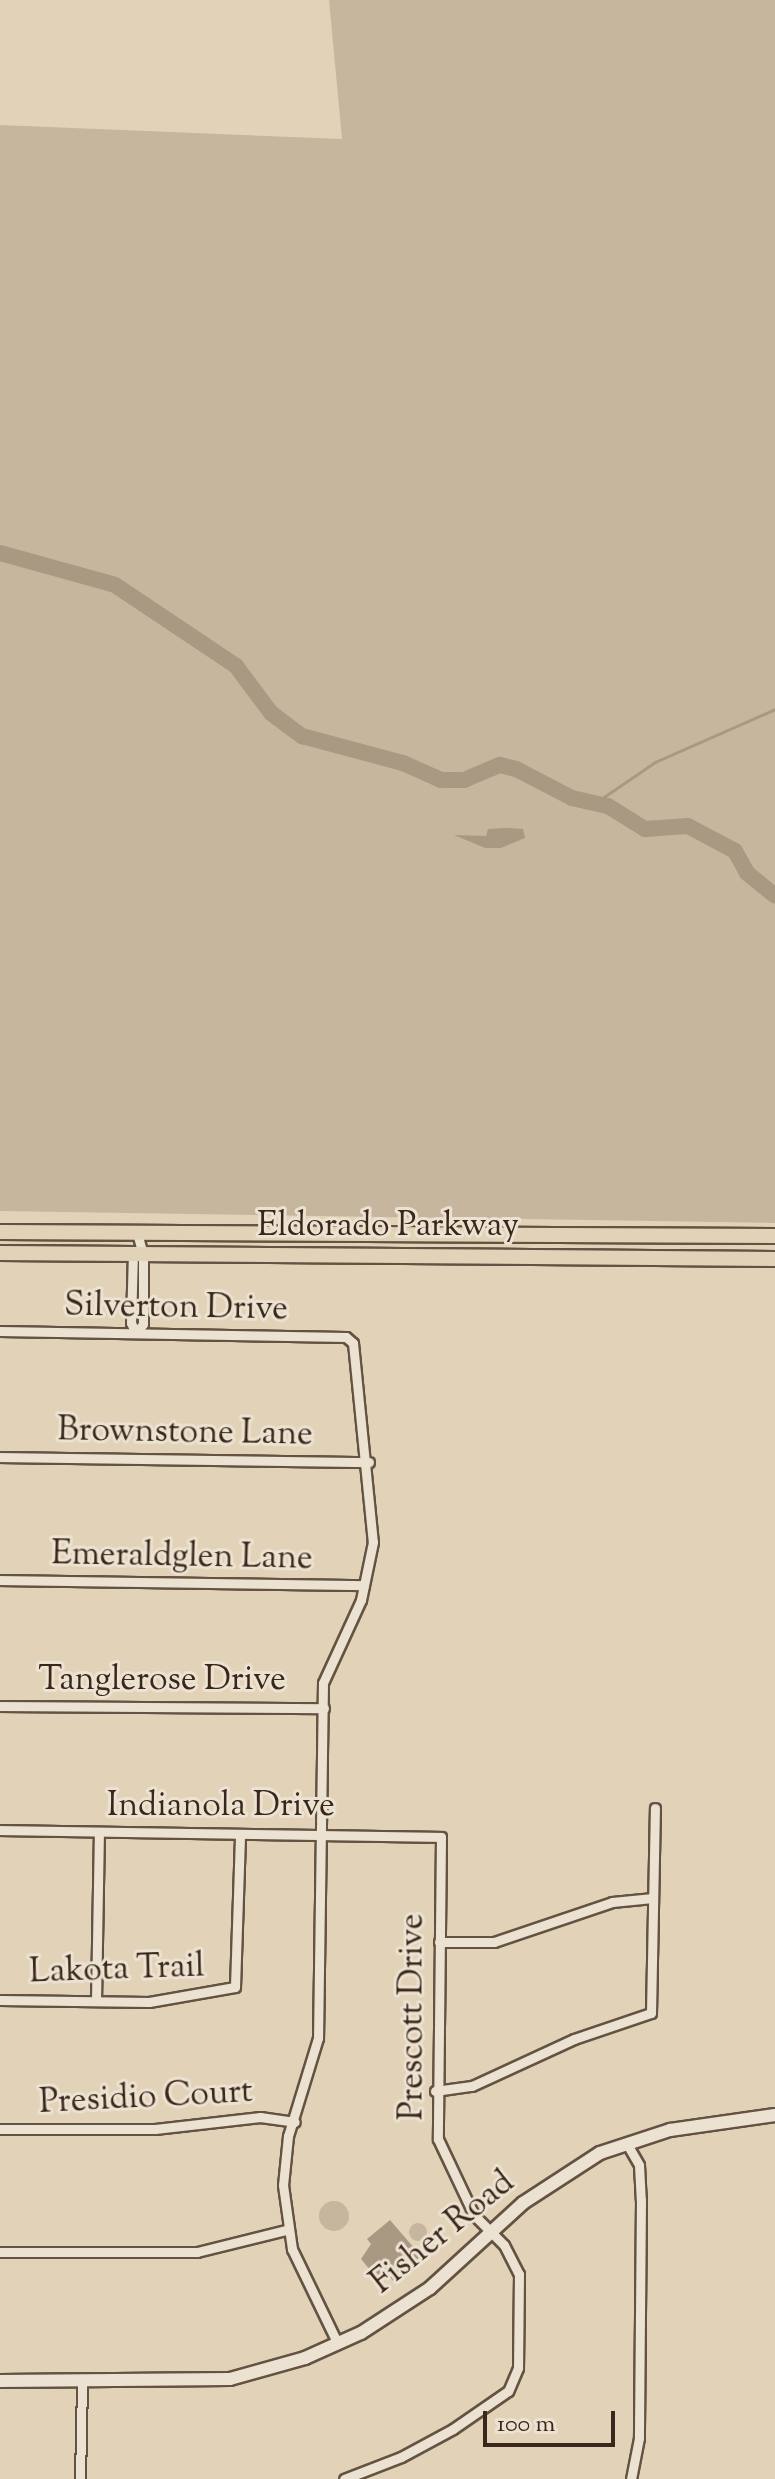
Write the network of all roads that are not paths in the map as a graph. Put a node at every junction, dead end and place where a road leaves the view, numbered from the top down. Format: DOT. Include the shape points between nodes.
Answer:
graph roads {
  1 [pos="0,1232"];
  2 [pos="137,1233"];
  3 [pos="517,1235"];
  4 [pos="702,1235"];
  5 [pos="775,1236"];
  6 [pos="0,1253"];
  7 [pos="138,1255"];
  8 [pos="517,1258"];
  9 [pos="702,1259"];
  10 [pos="775,1259"];
  11 [pos="0,1331"];
  12 [pos="136,1333"];
  13 [pos="0,1457"];
  14 [pos="369,1462"];
  15 [pos="0,1580"];
  16 [pos="364,1585"];
  17 [pos="0,1706"];
  18 [pos="324,1708"];
  19 [pos="655,1808"];
  20 [pos="0,1830"];
  21 [pos="99,1832"];
  22 [pos="322,1834"];
  23 [pos="240,1835"];
  24 [pos="441,1837"];
  25 [pos="653,1898"];
  26 [pos="439,1942"];
  27 [pos="0,2000"];
  28 [pos="96,2001"];
  29 [pos="435,2091"];
  30 [pos="775,2115"];
  31 [pos="295,2122"];
  32 [pos="0,2129"];
  33 [pos="627,2144"];
  34 [pos="286,2230"];
  35 [pos="491,2231"];
  36 [pos="0,2252"];
  37 [pos="337,2342"];
  38 [pos="0,2381"];
  39 [pos="82,2382"];
  40 [pos="80,2479"];
  41 [pos="344,2479"];
  42 [pos="631,2479"];
  1 -- 2 [label="main road, Eldorado Parkway"];
  2 -- 3 [label="main road, Eldorado Parkway"];
  2 -- 7 [label="street"];
  3 -- 4 [label="main road, Eldorado Parkway"];
  3 -- 8 [label="main road"];
  4 -- 5 [label="main road, Eldorado Parkway"];
  4 -- 9 [label="main road"];
  6 -- 7 [label="main road, Eldorado Parkway"];
  7 -- 8 [label="main road, Eldorado Parkway"];
  7 -- 12 [label="street" via="131,1323"];
  8 -- 9 [label="main road, Eldorado Parkway"];
  9 -- 10 [label="main road, Eldorado Parkway"];
  11 -- 12 [label="street, Silverton Drive"];
  12 -- 14 [label="street, Silverton Drive" via="350,1339"];
  13 -- 14 [label="street, Brownstone Lane"];
  14 -- 16 [label="street" via="373,1542"];
  15 -- 16 [label="street, Emeraldglen Lane"];
  16 -- 18 [label="street" via="325,1672"];
  17 -- 18 [label="street, Tanglerose Drive"];
  18 -- 22 [label="street"];
  19 -- 25 [label="street"];
  20 -- 21 [label="street, Indianola Drive"];
  21 -- 23 [label="street, Indianola Drive"];
  21 -- 28 [label="street"];
  22 -- 23 [label="street, Indianola Drive"];
  22 -- 24 [label="street, Indianola Drive"];
  22 -- 31 [label="street" via="318,2038"];
  23 -- 28 [label="street, Lakota Trail" via="235,1987 149,2002"];
  24 -- 26 [label="street, Prescott Drive"];
  25 -- 26 [label="street" via="612,1902 494,1942"];
  25 -- 29 [label="street" via="651,2013 574,2039 472,2086"];
  26 -- 29 [label="street, Prescott Drive"];
  27 -- 28 [label="street, Lakota Trail"];
  29 -- 35 [label="street, Prescott Drive" via="438,2139 448,2166 474,2215"];
  30 -- 33 [label="street, Fisher Road" via="711,2121"];
  31 -- 32 [label="street, Presidio Court" via="260,2117 155,2129"];
  31 -- 34 [label="street" via="284,2159"];
  33 -- 35 [label="street, Fisher Road" via="576,2166"];
  33 -- 42 [label="street" via="639,2165 641,2200 639,2438"];
  34 -- 36 [label="street" via="197,2252"];
  34 -- 37 [label="street"];
  35 -- 37 [label="street, Fisher Road" via="430,2288 361,2333"];
  35 -- 41 [label="street, Prescott Drive" via="513,2258 522,2291 518,2368 508,2391 431,2443"];
  37 -- 39 [label="street, Fisher Road" via="305,2358 230,2379"];
  38 -- 39 [label="street, Fisher Road"];
  39 -- 40 [label="street"];
}
